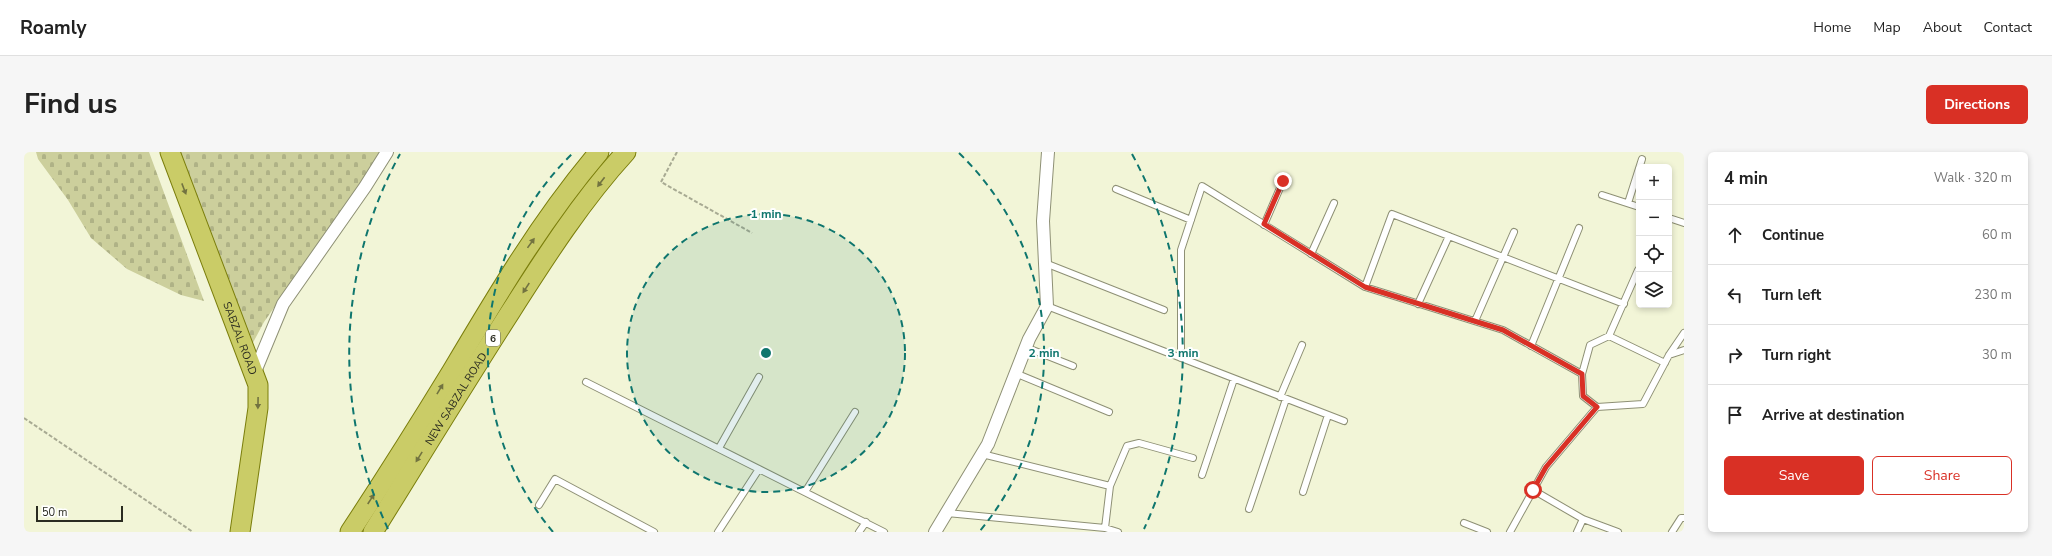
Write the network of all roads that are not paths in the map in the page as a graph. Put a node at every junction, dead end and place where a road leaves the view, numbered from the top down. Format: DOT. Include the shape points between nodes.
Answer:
graph roads {
  1 [pos="170,152"];
  2 [pos="387,152"];
  3 [pos="599,152"];
  4 [pos="626,152"];
  5 [pos="1048,152"];
  6 [pos="1642,159"];
  7 [pos="1283,181"];
  8 [pos="1116,189"];
  9 [pos="1602,195"];
  10 [pos="1334,203"];
  11 [pos="1628,203"];
  12 [pos="1636,206"];
  13 [pos="1672,219"];
  14 [pos="1191,220"];
  15 [pos="1684,223"];
  16 [pos="1264,224"];
  17 [pos="1579,228"];
  18 [pos="1514,232"];
  19 [pos="1449,236"];
  20 [pos="1312,254"];
  21 [pos="1504,257"];
  22 [pos="1045,263"];
  23 [pos="1637,272"];
  24 [pos="1558,278"];
  25 [pos="1365,287"];
  26 [pos="1418,304"];
  27 [pos="1624,304"];
  28 [pos="1047,306"];
  29 [pos="1164,310"];
  30 [pos="1475,321"];
  31 [pos="1684,333"];
  32 [pos="1609,336"];
  33 [pos="1302,346"];
  34 [pos="1531,346"];
  35 [pos="1026,347"];
  36 [pos="1684,350"];
  37 [pos="1669,355"];
  38 [pos="1181,358"];
  39 [pos="1665,363"];
  40 [pos="1073,366"];
  41 [pos="1015,373"];
  42 [pos="254,374"];
  43 [pos="1582,374"];
  44 [pos="759,377"];
  45 [pos="1234,379"];
  46 [pos="586,382"];
  47 [pos="1283,398"];
  48 [pos="1597,407"];
  49 [pos="855,412"];
  50 [pos="1109,412"];
  51 [pos="1328,415"];
  52 [pos="1344,421"];
  53 [pos="719,448"];
  54 [pos="982,454"];
  55 [pos="1193,458"];
  56 [pos="759,469"];
  57 [pos="1202,475"];
  58 [pos="1110,486"];
  59 [pos="1533,490"];
  60 [pos="805,492"];
  61 [pos="1303,492"];
  62 [pos="539,505"];
  63 [pos="1248,509"];
  64 [pos="947,513"];
  65 [pos="1684,518"];
  66 [pos="1583,519"];
  67 [pos="866,522"];
  68 [pos="1464,523"];
  69 [pos="1105,528"];
  70 [pos="240,532"];
  71 [pos="350,532"];
  72 [pos="374,532"];
  73 [pos="654,532"];
  74 [pos="718,532"];
  75 [pos="859,532"];
  76 [pos="884,532"];
  77 [pos="935,532"];
  78 [pos="1118,532"];
  79 [pos="1487,532"];
  80 [pos="1510,532"];
  81 [pos="1577,532"];
  82 [pos="1618,532"];
  83 [pos="1672,532"];
  1 -- 42 [label="main road, SABZAL ROAD, one-way"];
  2 -- 42 [label="street" via="282,304"];
  71 -- 3 [label="main road, NEW SABZAL ROAD / 6, one-way" via="406,446 522,255 572,183"];
  4 -- 72 [label="main road, NEW SABZAL ROAD / 6, one-way" via="541,264"];
  5 -- 22 [label="street" via="1043,221"];
  6 -- 11 [label="lane"];
  7 -- 16 [label="lane"];
  8 -- 14 [label="lane"];
  9 -- 11 [label="lane"];
  10 -- 20 [label="lane"];
  11 -- 12 [label="lane"];
  13 -- 15 [label="lane"];
  14 -- 16 [label="lane" via="1202,186"];
  14 -- 38 [label="lane" via="1181,250"];
  16 -- 20 [label="lane"];
  17 -- 24 [label="lane"];
  18 -- 21 [label="lane"];
  19 -- 21 [label="lane"];
  19 -- 25 [label="lane" via="1392,214"];
  19 -- 26 [label="lane"];
  20 -- 25 [label="lane"];
  21 -- 24 [label="lane"];
  21 -- 30 [label="lane"];
  22 -- 28 [label="street"];
  22 -- 29 [label="lane"];
  23 -- 27 [label="lane"];
  24 -- 27 [label="lane"];
  24 -- 34 [label="lane"];
  25 -- 26 [label="lane"];
  26 -- 30 [label="lane"];
  27 -- 32 [label="lane"];
  28 -- 35 [label="street"];
  28 -- 38 [label="lane"];
  30 -- 34 [label="lane" via="1503,330"];
  31 -- 37 [label="lane"];
  32 -- 39 [label="lane"];
  32 -- 43 [label="lane" via="1590,345"];
  33 -- 47 [label="lane"];
  34 -- 43 [label="lane"];
  35 -- 40 [label="lane"];
  35 -- 41 [label="street"];
  36 -- 37 [label="lane"];
  37 -- 39 [label="lane"];
  38 -- 45 [label="lane"];
  39 -- 48 [label="lane" via="1643,404"];
  41 -- 50 [label="lane"];
  41 -- 54 [label="street"];
  42 -- 70 [label="main road, SABZAL ROAD, one-way" via="258,385 258,408"];
  43 -- 48 [label="lane" via="1583,396"];
  44 -- 53 [label="lane"];
  45 -- 47 [label="lane"];
  45 -- 57 [label="lane"];
  46 -- 53 [label="lane"];
  47 -- 51 [label="lane"];
  47 -- 63 [label="lane"];
  48 -- 59 [label="lane" via="1546,467"];
  49 -- 60 [label="lane"];
  51 -- 52 [label="lane"];
  51 -- 61 [label="lane"];
  53 -- 56 [label="lane"];
  54 -- 58 [label="lane"];
  54 -- 64 [label="street"];
  55 -- 58 [label="lane" via="1139,443 1127,446"];
  56 -- 60 [label="lane"];
  56 -- 74 [label="lane"];
  58 -- 69 [label="lane"];
  59 -- 66 [label="lane"];
  59 -- 80 [label="lane"];
  60 -- 67 [label="lane"];
  62 -- 73 [label="lane" via="555,479"];
  64 -- 69 [label="lane"];
  64 -- 77 [label="street"];
  65 -- 83 [label="lane" via="1681,518"];
  66 -- 81 [label="lane"];
  66 -- 82 [label="lane"];
  67 -- 75 [label="lane"];
  67 -- 76 [label="lane"];
  68 -- 79 [label="lane"];
  69 -- 78 [label="lane"];
}
